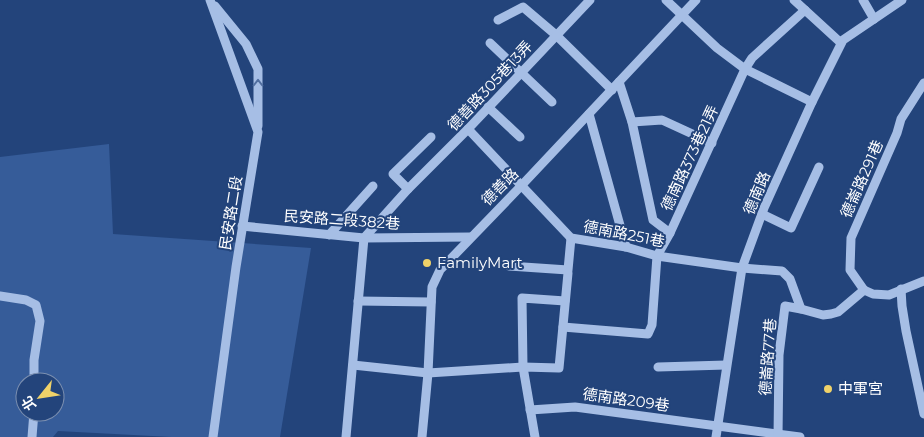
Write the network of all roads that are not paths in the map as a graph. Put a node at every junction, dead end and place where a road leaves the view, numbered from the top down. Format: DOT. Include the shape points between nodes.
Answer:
graph roads {
  1 [pos="210,0"];
  2 [pos="590,0"];
  3 [pos="666,0"];
  4 [pos="696,0"];
  5 [pos="794,0"];
  6 [pos="862,0"];
  7 [pos="902,0"];
  8 [pos="805,10"];
  9 [pos="682,15"];
  10 [pos="874,19"];
  11 [pos="498,20"];
  12 [pos="556,36"];
  13 [pos="490,43"];
  14 [pos="841,43"];
  15 [pos="745,69"];
  16 [pos="521,73"];
  17 [pos="619,82"];
  18 [pos="924,83"];
  19 [pos="612,90"];
  20 [pos="552,102"];
  21 [pos="812,102"];
  22 [pos="488,107"];
  23 [pos="589,114"];
  24 [pos="632,122"];
  25 [pos="468,129"];
  26 [pos="258,132"];
  27 [pos="431,137"];
  28 [pos="520,137"];
  29 [pos="712,143"];
  30 [pos="819,167"];
  31 [pos="373,186"];
  32 [pos="521,186"];
  33 [pos="408,189"];
  34 [pos="762,214"];
  35 [pos="242,226"];
  36 [pos="670,233"];
  37 [pos="330,235"];
  38 [pos="470,237"];
  39 [pos="364,238"];
  40 [pos="572,238"];
  41 [pos="626,247"];
  42 [pos="657,256"];
  43 [pos="509,266"];
  44 [pos="742,268"];
  45 [pos="568,273"];
  46 [pos="924,281"];
  47 [pos="901,289"];
  48 [pos="864,290"];
  49 [pos="0,296"];
  50 [pos="358,301"];
  51 [pos="565,301"];
  52 [pos="431,302"];
  53 [pos="802,308"];
  54 [pos="563,327"];
  55 [pos="353,365"];
  56 [pos="726,365"];
  57 [pos="523,367"];
  58 [pos="658,367"];
  59 [pos="34,372"];
  60 [pos="428,372"];
  61 [pos="530,410"];
  62 [pos="924,414"];
  63 [pos="33,422"];
  64 [pos="717,426"];
  65 [pos="778,436"];
  66 [pos="32,437"];
  67 [pos="214,437"];
  68 [pos="346,437"];
  69 [pos="422,437"];
  70 [pos="535,437"];
  71 [pos="716,437"];
  72 [pos="800,437"];
  1 -- 26 [label="street, 民安路二段"];
  26 -- 1 [label="street, one-way" via="258,70 246,44"];
  2 -- 12 [label="street, 德善路305巷13弄"];
  3 -- 9 [label="street"];
  4 -- 9 [label="street, 德善路"];
  5 -- 8 [label="street"];
  6 -- 10 [label="street"];
  7 -- 10 [label="street, 德南路"];
  8 -- 14 [label="street"];
  8 -- 15 [label="street, 德南路373巷21弄" via="752,58"];
  9 -- 15 [label="street"];
  9 -- 17 [label="street, 德善路"];
  10 -- 14 [label="street, 德南路"];
  11 -- 12 [label="street" via="523,7"];
  12 -- 16 [label="street, 德善路305巷13弄"];
  12 -- 19 [label="street"];
  13 -- 16 [label="street"];
  14 -- 21 [label="street, 德南路"];
  15 -- 21 [label="street"];
  15 -- 29 [label="street, 德南路373巷21弄"];
  16 -- 20 [label="street"];
  16 -- 22 [label="street, 德善路305巷13弄"];
  17 -- 19 [label="street, 德善路"];
  17 -- 24 [label="street"];
  18 -- 48 [label="street, 德崙路291巷" via="901,119 851,238 850,270"];
  19 -- 23 [label="street, 德善路"];
  21 -- 34 [label="street, 德南路"];
  22 -- 25 [label="street, 德善路305巷13弄"];
  22 -- 28 [label="street"];
  23 -- 32 [label="street, 德善路"];
  23 -- 41 [label="street"];
  24 -- 29 [label="street" via="662,120"];
  24 -- 36 [label="street" via="653,220"];
  25 -- 32 [label="street, 德南路251巷"];
  25 -- 33 [label="street, 德善路305巷13弄"];
  26 -- 35 [label="street, 民安路二段"];
  27 -- 33 [label="street" via="393,174"];
  29 -- 36 [label="street, 德南路373巷21弄"];
  30 -- 34 [label="street" via="791,228"];
  31 -- 37 [label="street"];
  32 -- 38 [label="street, 德善路"];
  32 -- 40 [label="street, 德南路251巷"];
  33 -- 39 [label="street, 德善路305巷13弄"];
  34 -- 44 [label="street, 德南路"];
  35 -- 37 [label="street, 民安路二段382巷"];
  35 -- 67 [label="street, 民安路二段"];
  36 -- 42 [label="street, 德南路373巷21弄"];
  37 -- 39 [label="street, 民安路二段382巷"];
  38 -- 39 [label="street, 民安路二段382巷"];
  38 -- 52 [label="street, 德善路" via="440,270 432,287"];
  39 -- 50 [label="street"];
  40 -- 41 [label="street, 德南路251巷"];
  40 -- 43 [label="street" via="568,270"];
  41 -- 42 [label="street, 德南路251巷"];
  42 -- 44 [label="street, 德南路251巷"];
  42 -- 54 [label="street" via="652,325 648,334"];
  44 -- 53 [label="street, 德南路251巷" via="782,271 790,279"];
  44 -- 56 [label="street, 德南路"];
  45 -- 51 [label="street"];
  46 -- 47 [label="street"];
  47 -- 48 [label="street" via="889,295"];
  47 -- 62 [label="street" via="906,331"];
  48 -- 53 [label="street" via="832,314 823,315"];
  49 -- 59 [label="street" via="26,300 36,306 40,320"];
  50 -- 52 [label="street"];
  50 -- 55 [label="street"];
  51 -- 54 [label="street"];
  51 -- 57 [label="street" via="522,298"];
  52 -- 60 [label="street, 德善路"];
  53 -- 65 [label="street, 德崙路77巷" via="785,306 779,355"];
  54 -- 57 [label="street" via="559,368"];
  55 -- 60 [label="street"];
  55 -- 68 [label="street"];
  56 -- 58 [label="street"];
  56 -- 64 [label="street, 德南路"];
  57 -- 60 [label="street"];
  57 -- 61 [label="street"];
  60 -- 69 [label="street, 德善路"];
  61 -- 64 [label="street, 德南路209巷" via="576,407"];
  61 -- 70 [label="street"];
  63 -- 66 [label="street"];
  64 -- 65 [label="street, 德南路209巷"];
  64 -- 71 [label="street, 德南路"];
  65 -- 72 [label="street, 德南路209巷"];
}
